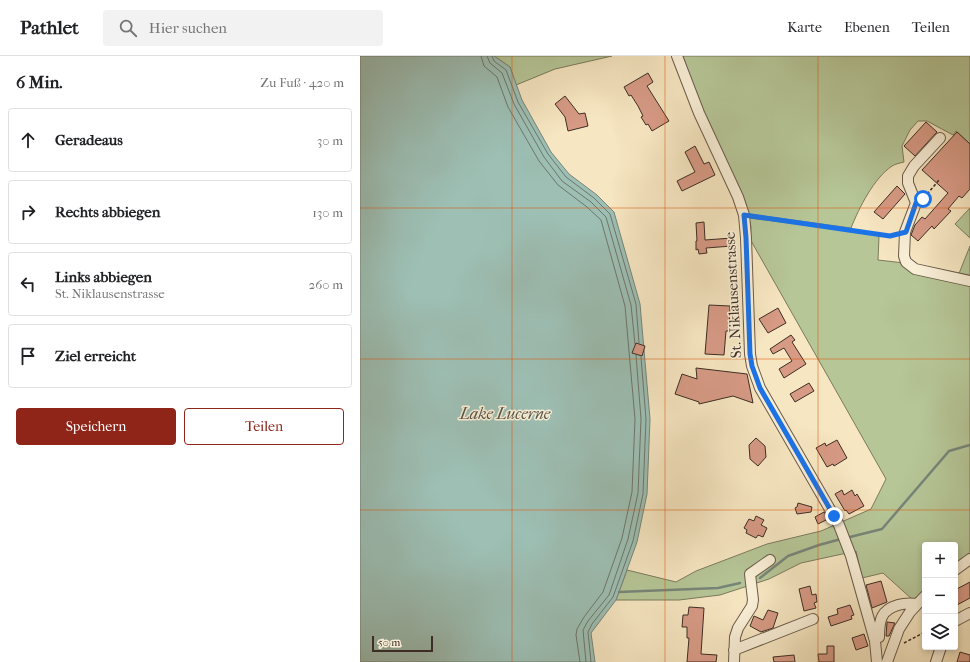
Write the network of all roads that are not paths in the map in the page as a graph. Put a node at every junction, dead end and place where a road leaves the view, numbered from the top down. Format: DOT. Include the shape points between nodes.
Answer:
graph roads {
  1 [pos="677,56"];
  2 [pos="940,138"];
  3 [pos="970,281"];
  4 [pos="970,559"];
  5 [pos="770,560"];
  6 [pos="958,568"];
  7 [pos="922,599"];
  8 [pos="917,604"];
  9 [pos="970,613"];
  10 [pos="813,619"];
  11 [pos="958,619"];
  12 [pos="874,638"];
  13 [pos="734,650"];
  14 [pos="940,650"];
  15 [pos="734,662"];
  16 [pos="878,662"];
  17 [pos="887,662"];
  18 [pos="936,662"];
  1 -- 12 [label="street, St. Niklausenstrasse" via="744,215 748,331 752,366 760,388 839,525 851,556"];
  2 -- 3 [label="street" via="908,176 916,203 906,232 904,256 906,262 915,270"];
  4 -- 6 [label="street"];
  5 -- 13 [label="street" via="750,574 752,606 738,628"];
  7 -- 8 [label="street"];
  8 -- 12 [label="street" via="906,603 885,611 882,615 880,637"];
  8 -- 17 [label="street" via="899,629"];
  9 -- 11 [label="street"];
  10 -- 13 [label="street"];
  12 -- 16 [label="street, St. Niklausenstrasse"];
  13 -- 15 [label="street"];
  14 -- 18 [label="street"];
}
